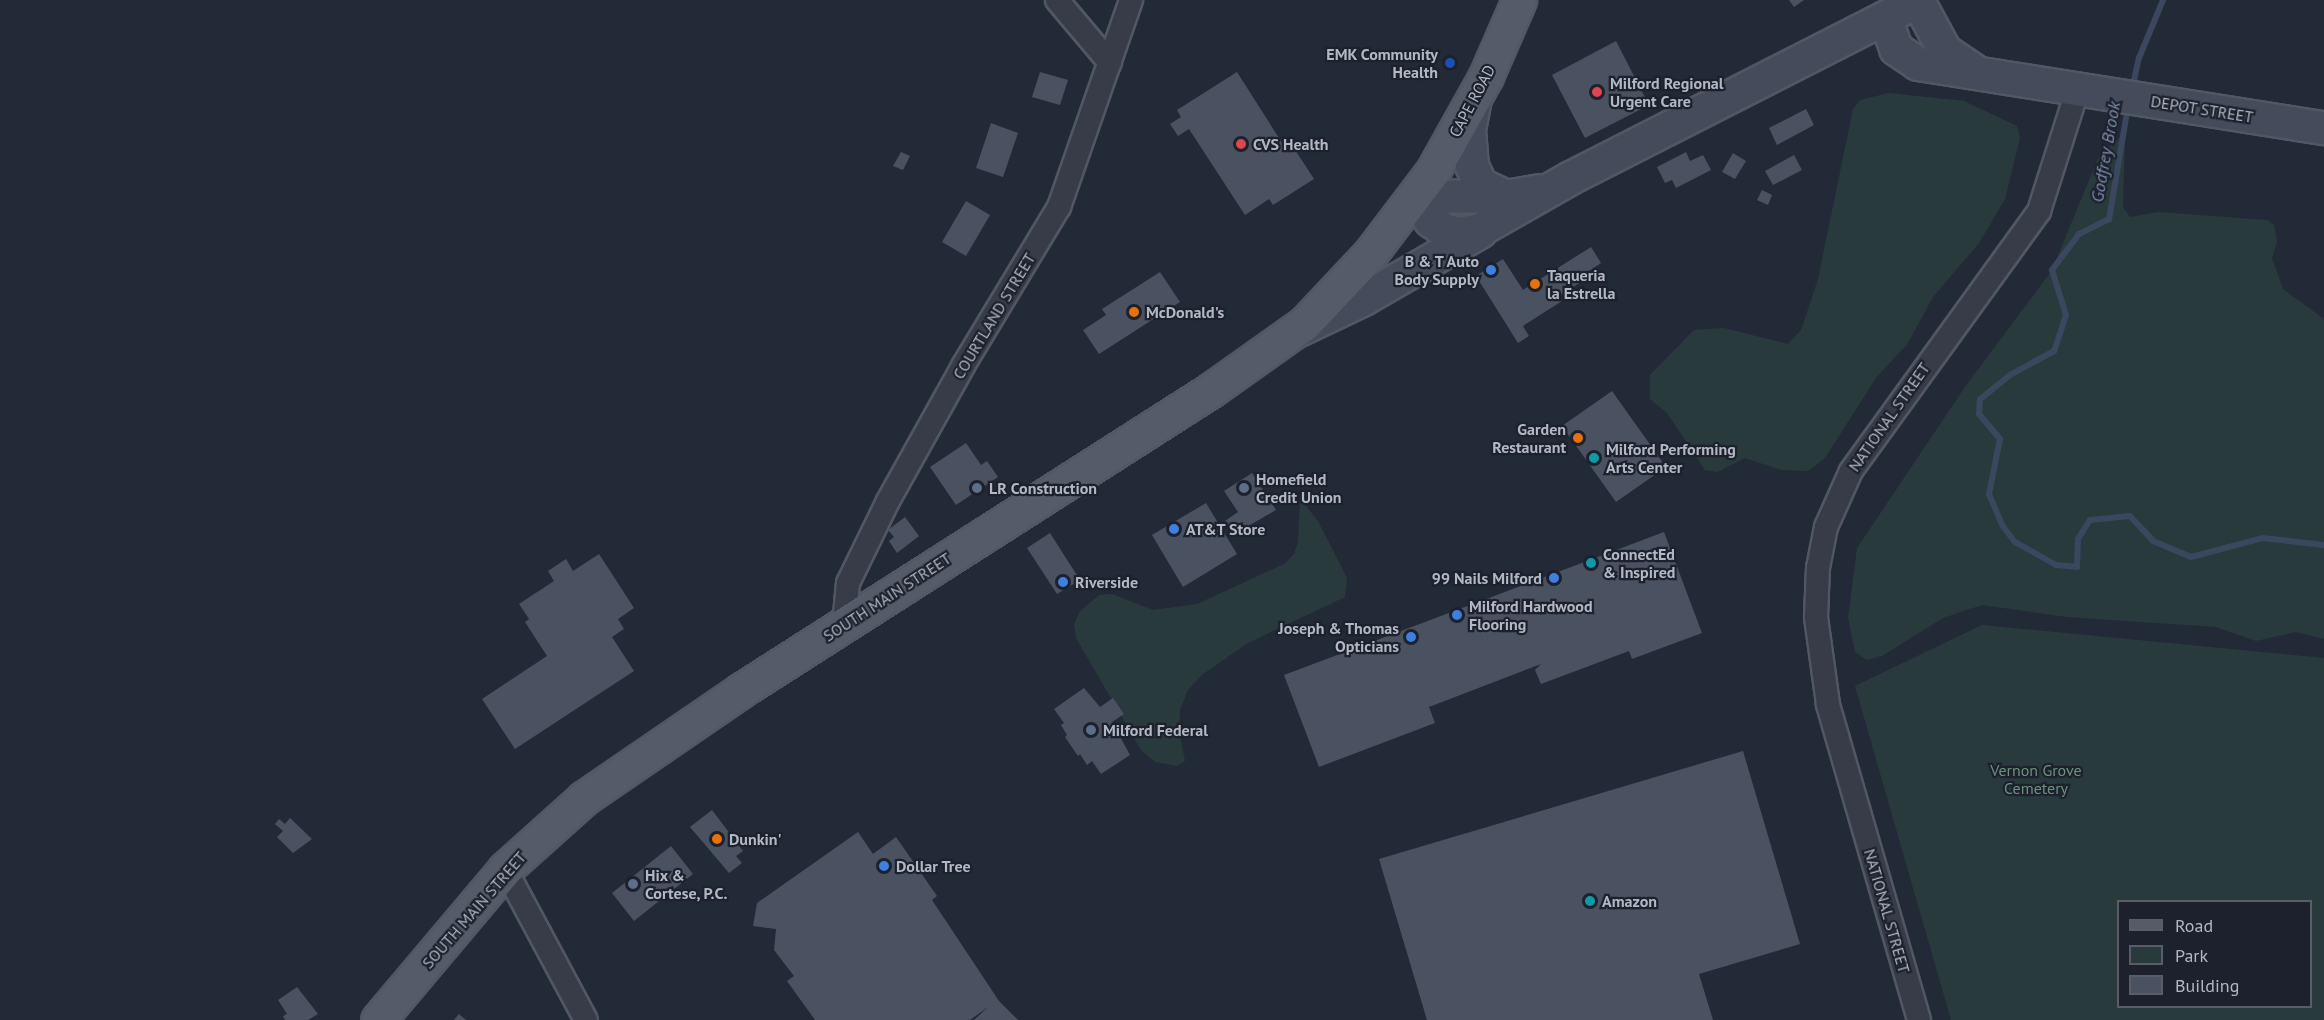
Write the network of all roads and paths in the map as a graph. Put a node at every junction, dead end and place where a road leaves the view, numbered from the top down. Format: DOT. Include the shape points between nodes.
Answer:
graph roads {
  1 [pos="1057,0"];
  2 [pos="1131,0"];
  3 [pos="1519,0"];
  4 [pos="1919,1"];
  5 [pos="1885,18"];
  6 [pos="1839,41"];
  7 [pos="1110,63"];
  8 [pos="1918,64"];
  9 [pos="1974,70"];
  10 [pos="2078,88"];
  11 [pos="1474,99"];
  12 [pos="2324,128"];
  13 [pos="1561,183"];
  14 [pos="1504,196"];
  15 [pos="1415,197"];
  16 [pos="1490,226"];
  17 [pos="1290,334"];
  18 [pos="844,625"];
  19 [pos="505,869"];
  20 [pos="378,1020"];
  21 [pos="586,1020"];
  22 [pos="1919,1020"];
  1 -- 7 [label="street"];
  2 -- 7 [label="street, COURTLAND STREET"];
  3 -- 11 [label="main road, CAPE ROAD"];
  4 -- 5 [label="main road"];
  4 -- 9 [label="main road, DEPOT STREET" via="1945,51"];
  5 -- 6 [label="main road"];
  5 -- 8 [label="main road" via="1896,49"];
  6 -- 8 [label="main road, DEPOT STREET"];
  6 -- 13 [label="main road"];
  7 -- 18 [label="street, COURTLAND STREET" via="1055,216 963,366 888,501 848,584"];
  8 -- 9 [label="main road, DEPOT STREET"];
  9 -- 10 [label="main road, DEPOT STREET"];
  10 -- 12 [label="main road, DEPOT STREET"];
  10 -- 22 [label="street, NATIONAL STREET" via="2039,212 1851,471 1826,527 1818,568 1816,617 1828,705"];
  11 -- 14 [label="main road" via="1469,131 1472,166 1481,185"];
  11 -- 15 [label="main road, CAPE ROAD"];
  13 -- 14 [label="main road" via="1536,192"];
  13 -- 16 [label="main road"];
  14 -- 15 [label="main road"];
  15 -- 16 [label="main road" via="1431,221 1444,230 1464,234"];
  15 -- 17 [label="main road, SOUTH MAIN STREET" via="1352,274"];
  16 -- 17 [label="main road" via="1364,299"];
  17 -- 18 [label="main road, SOUTH MAIN STREET" via="1211,390"];
  18 -- 19 [label="main road, SOUTH MAIN STREET" via="584,798"];
  19 -- 20 [label="main road, SOUTH MAIN STREET"];
  19 -- 21 [label="street"];
}
